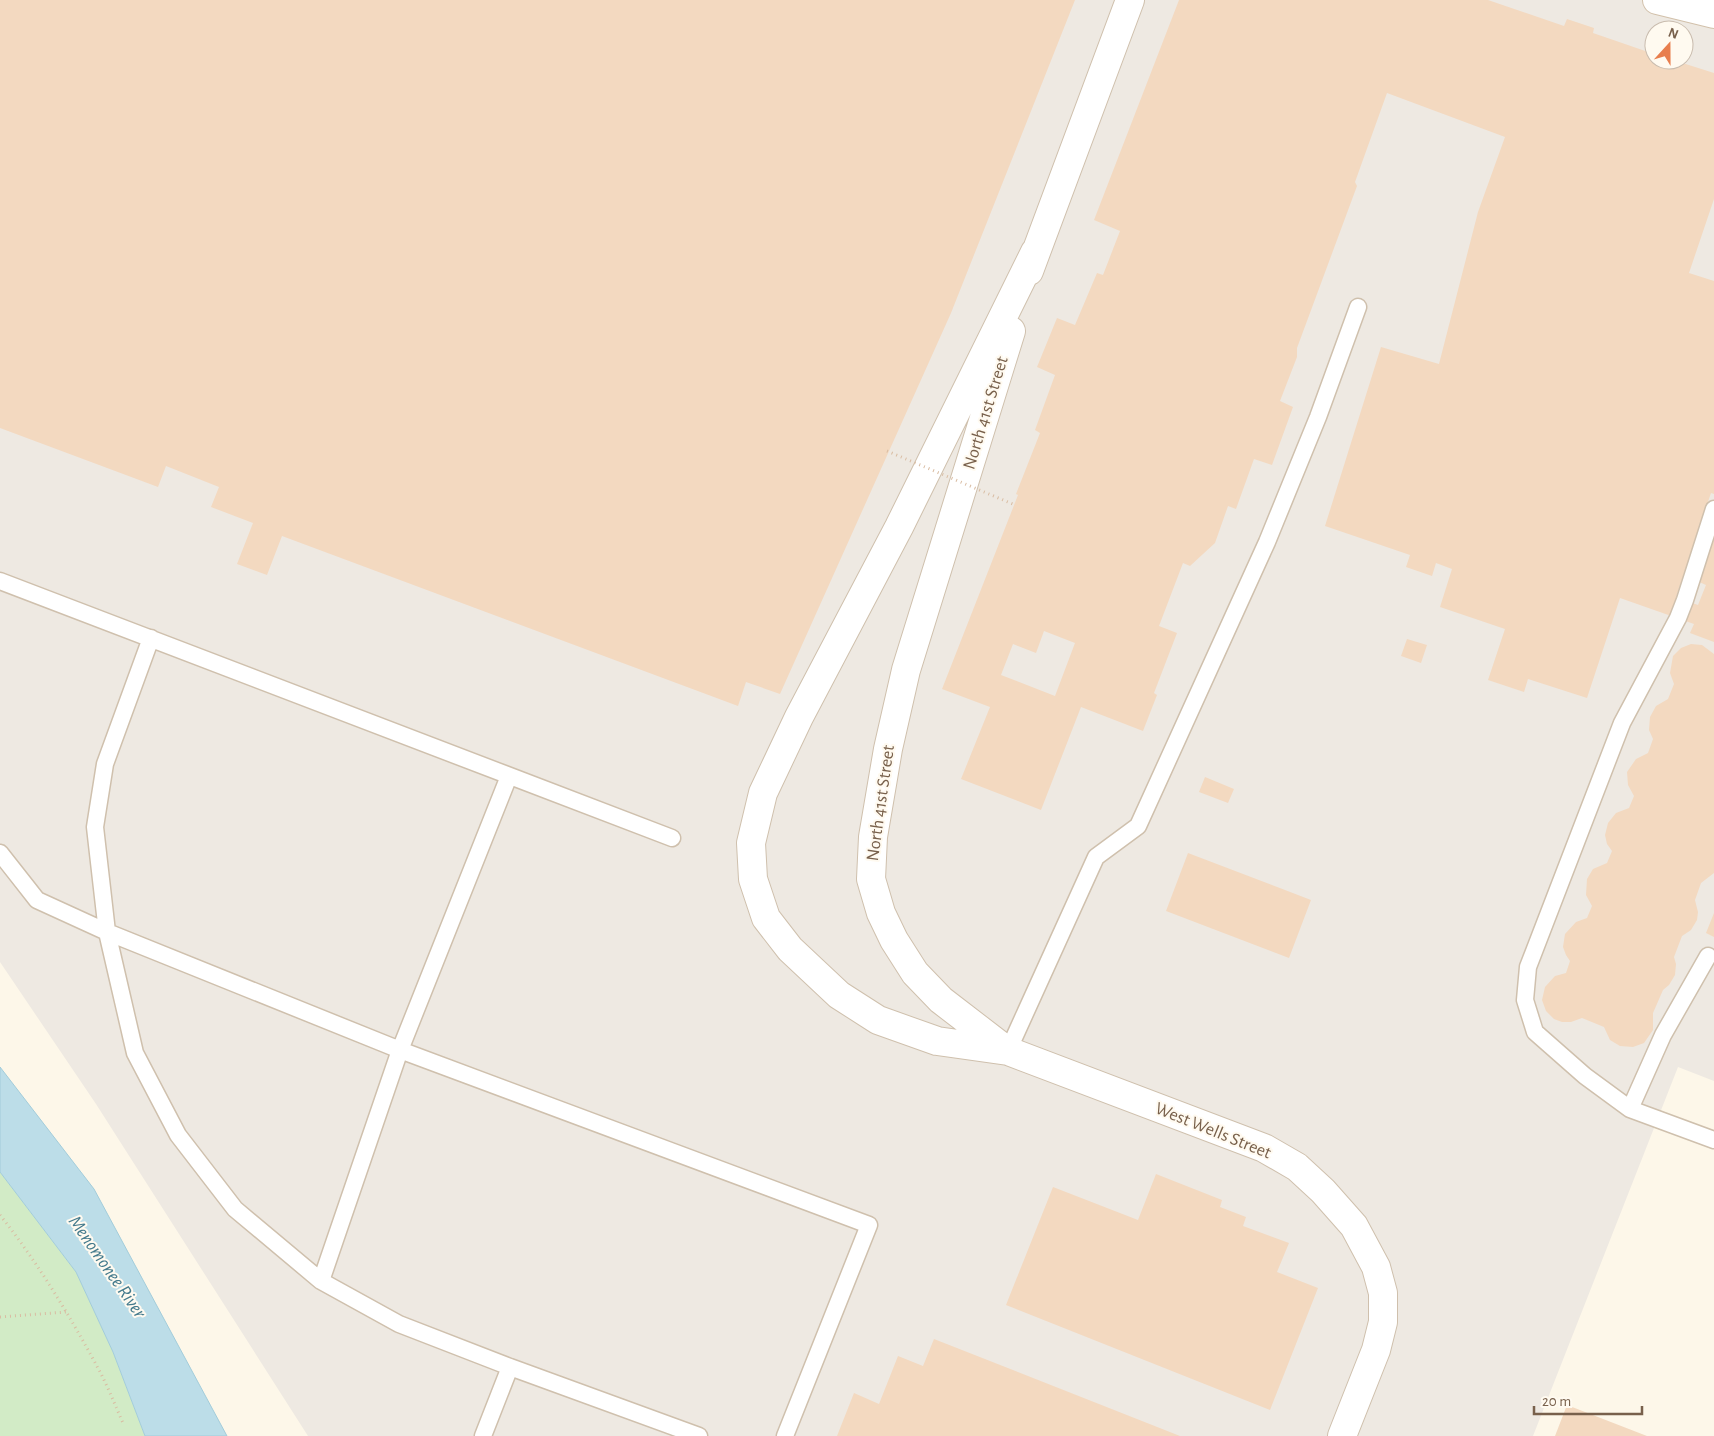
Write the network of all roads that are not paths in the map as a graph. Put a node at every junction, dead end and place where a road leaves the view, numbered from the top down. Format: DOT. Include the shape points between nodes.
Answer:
graph roads {
  1 [pos="1130,0"];
  2 [pos="1657,0"];
  3 [pos="1714,14"];
  4 [pos="1035,252"];
  5 [pos="1358,307"];
  6 [pos="1714,509"];
  7 [pos="0,581"];
  8 [pos="151,638"];
  9 [pos="508,776"];
  10 [pos="672,838"];
  11 [pos="0,853"];
  12 [pos="107,932"];
  13 [pos="1708,956"];
  14 [pos="400,1050"];
  15 [pos="1008,1051"];
  16 [pos="1630,1109"];
  17 [pos="1714,1140"];
  18 [pos="321,1281"];
  19 [pos="510,1367"];
  20 [pos="483,1436"];
  21 [pos="699,1436"];
  22 [pos="785,1436"];
  23 [pos="1342,1436"];
  1 -- 4 [label="street, North 41st Street"];
  2 -- 3 [label="street"];
  4 -- 15 [label="street, North 41st Street" via="906,670 872,837 872,879 881,913 894,940 915,973 941,1000"];
  4 -- 15 [label="street, North 41st Street" via="899,527 795,726 763,793 751,843 753,879 766,918 790,949 839,995 878,1020 937,1041"];
  5 -- 15 [label="lane" via="1267,542 1138,826 1096,857"];
  6 -- 16 [label="lane" via="1678,618 1622,723 1528,967 1525,1000 1536,1032 1585,1076"];
  7 -- 8 [label="lane"];
  8 -- 9 [label="lane"];
  8 -- 12 [label="lane" via="105,764 95,826"];
  9 -- 10 [label="lane"];
  9 -- 14 [label="lane"];
  11 -- 12 [label="lane" via="37,900"];
  12 -- 14 [label="lane"];
  12 -- 18 [label="lane" via="135,1053 178,1135 235,1209"];
  13 -- 16 [label="lane" via="1663,1035"];
  14 -- 18 [label="lane"];
  14 -- 22 [label="lane" via="868,1225"];
  15 -- 23 [label="street, West Wells Street" via="1264,1148 1297,1167 1354,1226 1376,1267 1383,1293 1383,1322 1376,1350"];
  16 -- 17 [label="lane"];
  18 -- 19 [label="lane" via="399,1324"];
  19 -- 20 [label="lane"];
  19 -- 21 [label="lane"];
}
